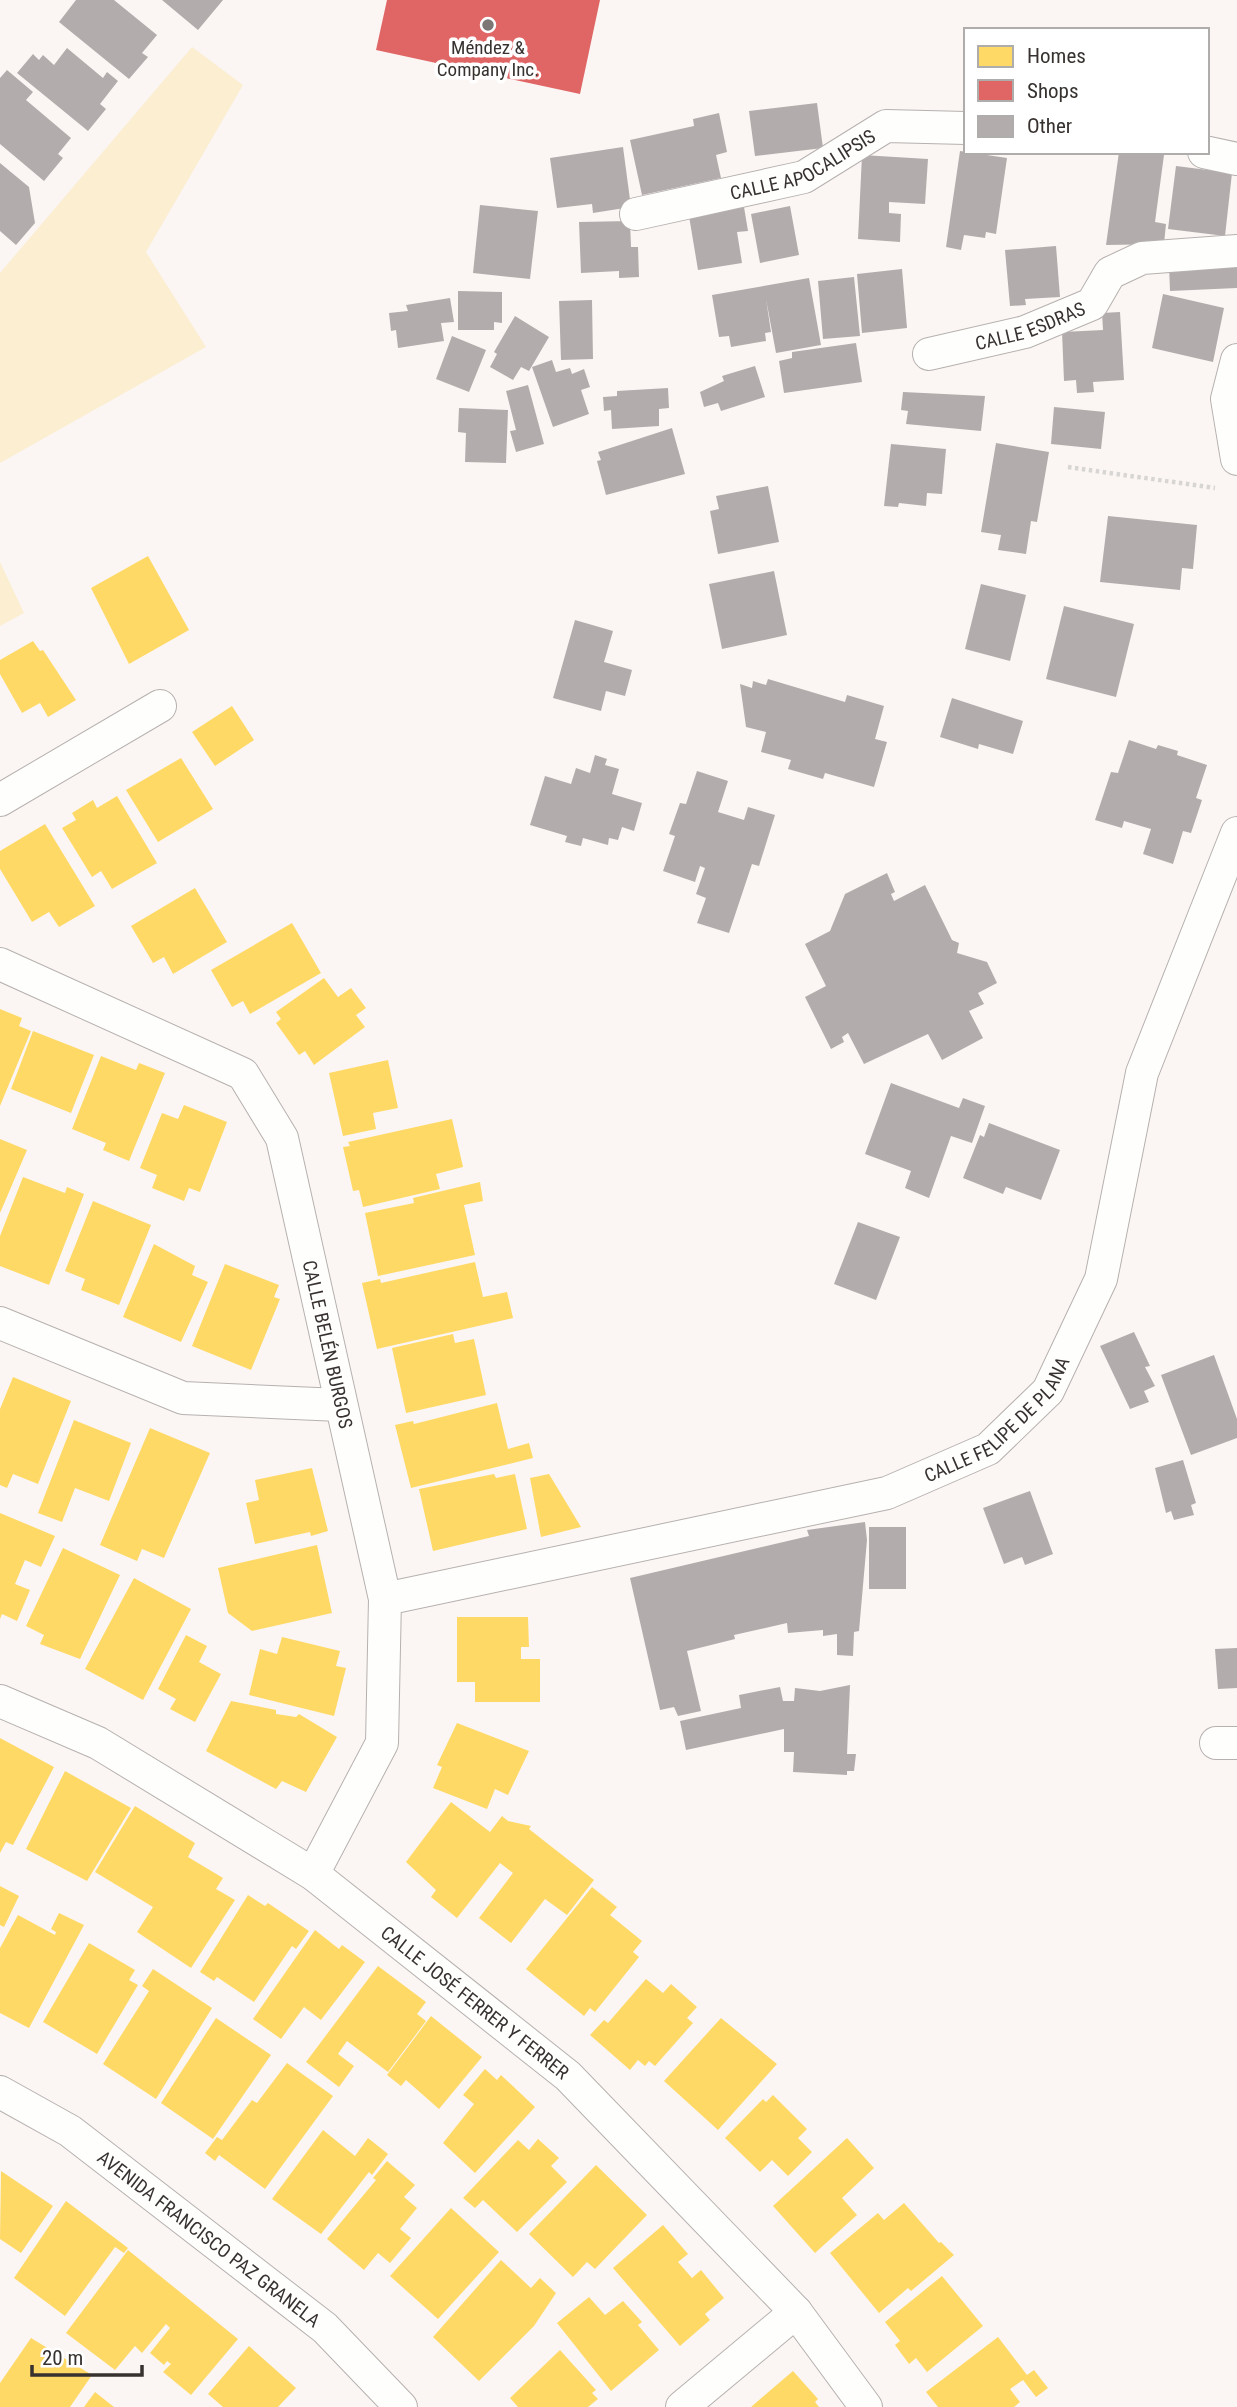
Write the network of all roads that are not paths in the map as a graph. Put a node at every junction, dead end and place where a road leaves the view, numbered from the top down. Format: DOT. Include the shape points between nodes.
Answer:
graph roads {
  1 [pos="964,128"];
  2 [pos="1209,153"];
  3 [pos="1237,159"];
  4 [pos="636,214"];
  5 [pos="1237,251"];
  6 [pos="929,354"];
  7 [pos="1237,360"];
  8 [pos="1237,458"];
  9 [pos="160,706"];
  10 [pos="0,800"];
  11 [pos="1237,833"];
  12 [pos="0,964"];
  13 [pos="0,1323"];
  14 [pos="340,1405"];
  15 [pos="385,1599"];
  16 [pos="0,1701"];
  17 [pos="313,1874"];
  18 [pos="0,2092"];
  19 [pos="796,2312"];
  20 [pos="401,2407"];
  21 [pos="682,2407"];
  22 [pos="866,2407"];
  1 -- 4 [label="street, CALLE APOCALIPSIS" via="886,125 804,177"];
  2 -- 3 [label="street"];
  5 -- 6 [label="street, CALLE ESDRAS" via="1142,258 1110,273 1092,303 1025,332"];
  7 -- 8 [label="street" via="1227,399"];
  9 -- 10 [label="street"];
  11 -- 15 [label="street, CALLE FELIPE DE PLANA" via="1142,1073 1101,1279 1048,1391 988,1449 887,1493"];
  12 -- 14 [label="street, CALLE BELÉN BURGOS" via="243,1074 282,1138"];
  13 -- 14 [label="street" via="183,1398"];
  14 -- 15 [label="street, CALLE BELÉN BURGOS"];
  15 -- 17 [label="street, CALLE BELÉN BURGOS" via="382,1743"];
  16 -- 17 [label="street, CALLE JOSÉ FERRER Y FERRER" via="98,1743"];
  17 -- 19 [label="street, CALLE JOSÉ FERRER Y FERRER" via="568,2076"];
  18 -- 20 [label="street, AVENIDA FRANCISCO PAZ GRANELA" via="69,2132 325,2328"];
  19 -- 21 [label="street"];
  19 -- 22 [label="street, CALLE JOSÉ FERRER Y FERRER"];
}
